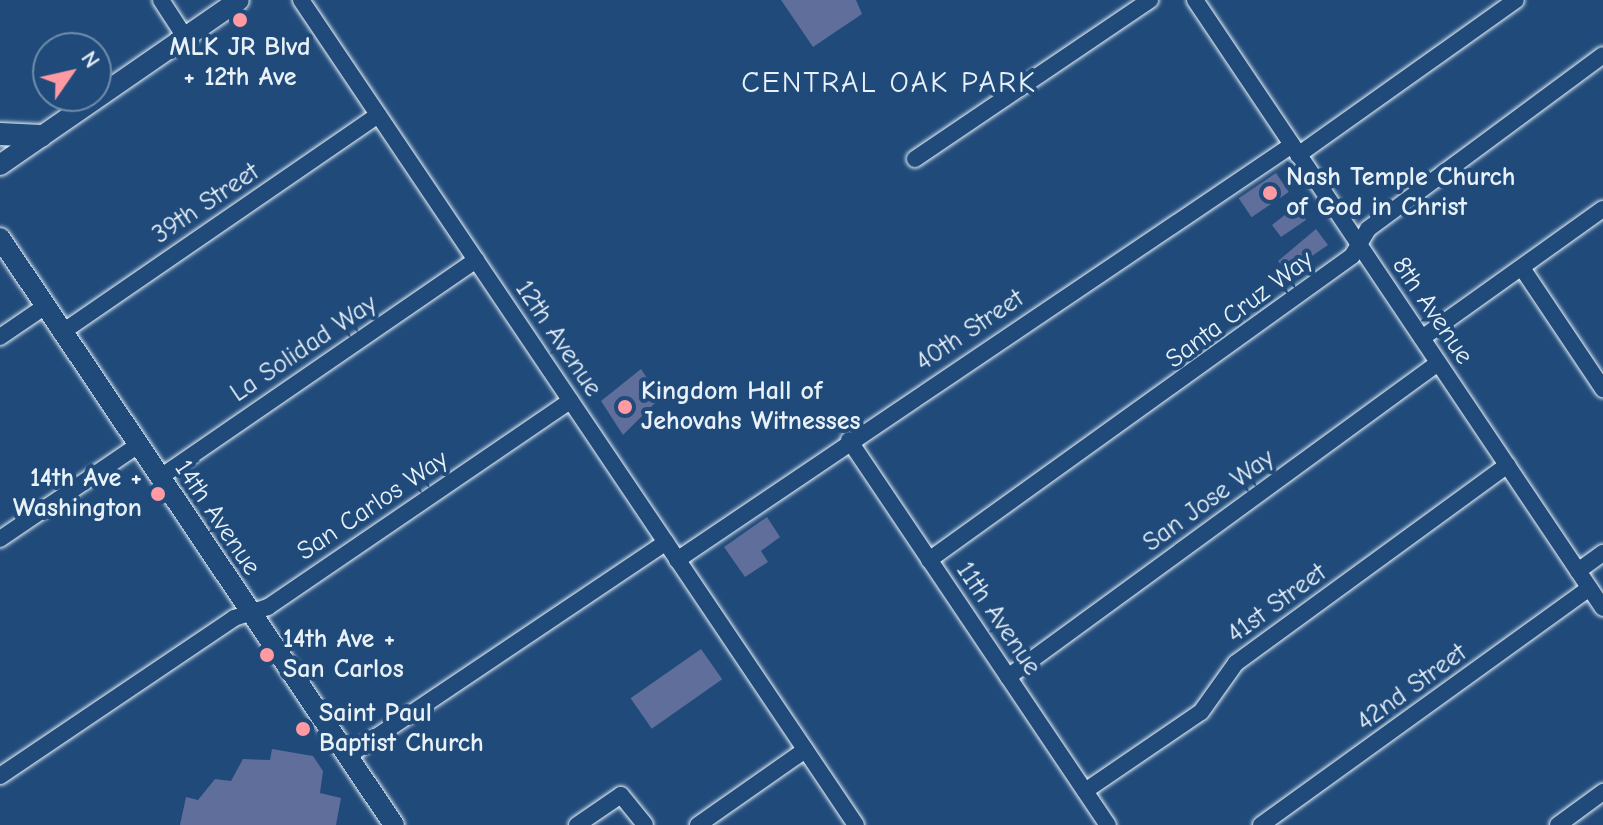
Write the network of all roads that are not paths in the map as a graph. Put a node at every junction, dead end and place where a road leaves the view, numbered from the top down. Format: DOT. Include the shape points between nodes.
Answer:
graph roads {
  1 [pos="161,0"];
  2 [pos="239,0"];
  3 [pos="301,0"];
  4 [pos="1150,0"];
  5 [pos="1516,0"];
  6 [pos="1199,1"];
  7 [pos="185,37"];
  8 [pos="1603,55"];
  9 [pos="378,115"];
  10 [pos="0,134"];
  11 [pos="41,136"];
  12 [pos="1295,150"];
  13 [pos="915,159"];
  14 [pos="0,165"];
  15 [pos="1603,209"];
  16 [pos="0,238"];
  17 [pos="1359,243"];
  18 [pos="476,260"];
  19 [pos="1522,268"];
  20 [pos="44,307"];
  21 [pos="61,333"];
  22 [pos="0,337"];
  23 [pos="1422,338"];
  24 [pos="1438,363"];
  25 [pos="1603,389"];
  26 [pos="570,401"];
  27 [pos="849,440"];
  28 [pos="137,446"];
  29 [pos="1508,465"];
  30 [pos="159,478"];
  31 [pos="0,539"];
  32 [pos="666,542"];
  33 [pos="1603,553"];
  34 [pos="677,560"];
  35 [pos="929,560"];
  36 [pos="1578,571"];
  37 [pos="1590,588"];
  38 [pos="1603,608"];
  39 [pos="251,614"];
  40 [pos="1008,677"];
  41 [pos="805,750"];
  42 [pos="348,756"];
  43 [pos="0,776"];
  44 [pos="1085,791"];
  45 [pos="1603,792"];
  46 [pos="394,825"];
  47 [pos="577,825"];
  48 [pos="645,825"];
  49 [pos="698,825"];
  50 [pos="856,825"];
  51 [pos="1108,825"];
  52 [pos="1261,825"];
  53 [pos="1558,825"];
  1 -- 7 [label="street"];
  2 -- 7 [label="street"];
  3 -- 9 [label="street, 12th Avenue"];
  4 -- 13 [label="street"];
  5 -- 12 [label="street, 40th Street"];
  6 -- 12 [label="street, 8th Avenue"];
  7 -- 11 [label="street"];
  8 -- 17 [label="street, Santa Cruz Way"];
  9 -- 18 [label="street, 12th Avenue"];
  9 -- 21 [label="street, 39th Street"];
  10 -- 11 [label="main road"];
  11 -- 14 [label="street"];
  12 -- 17 [label="street, 8th Avenue"];
  12 -- 27 [label="street, 40th Street"];
  15 -- 19 [label="street"];
  16 -- 20 [label="street, 14th Avenue"];
  17 -- 23 [label="street, 8th Avenue"];
  17 -- 35 [label="street, Santa Cruz Way" via="1352,256 1104,441"];
  18 -- 26 [label="street, 12th Avenue"];
  18 -- 30 [label="street, La Solidad Way"];
  19 -- 23 [label="street"];
  19 -- 25 [label="street"];
  20 -- 21 [label="street, 14th Avenue"];
  20 -- 22 [label="street"];
  21 -- 28 [label="street, 14th Avenue"];
  23 -- 24 [label="street, 8th Avenue"];
  24 -- 29 [label="street, 8th Avenue"];
  24 -- 40 [label="street, San Jose Way"];
  26 -- 32 [label="street, 12th Avenue"];
  26 -- 39 [label="street, San Carlos Way"];
  27 -- 34 [label="street, 40th Street"];
  27 -- 35 [label="street, 11th Avenue"];
  28 -- 30 [label="street, 14th Avenue"];
  28 -- 31 [label="street"];
  29 -- 36 [label="street, 8th Avenue"];
  29 -- 44 [label="street, 41st Street" via="1236,663 1201,712"];
  30 -- 39 [label="street, 14th Avenue"];
  32 -- 34 [label="street, 12th Avenue"];
  32 -- 42 [label="street"];
  33 -- 36 [label="street"];
  34 -- 41 [label="street, 12th Avenue"];
  35 -- 40 [label="street, 11th Avenue"];
  36 -- 37 [label="street, 8th Avenue"];
  37 -- 38 [label="street, 8th Avenue"];
  37 -- 52 [label="street, 42nd Street"];
  39 -- 42 [label="street, 14th Avenue"];
  39 -- 43 [label="street, San Carlos Way" via="234,618"];
  40 -- 44 [label="street, 11th Avenue"];
  41 -- 49 [label="street"];
  41 -- 50 [label="street, 12th Avenue"];
  42 -- 46 [label="street, 14th Avenue"];
  44 -- 51 [label="street, 11th Avenue"];
  45 -- 53 [label="street"];
  47 -- 48 [label="street" via="621,795"];
}
